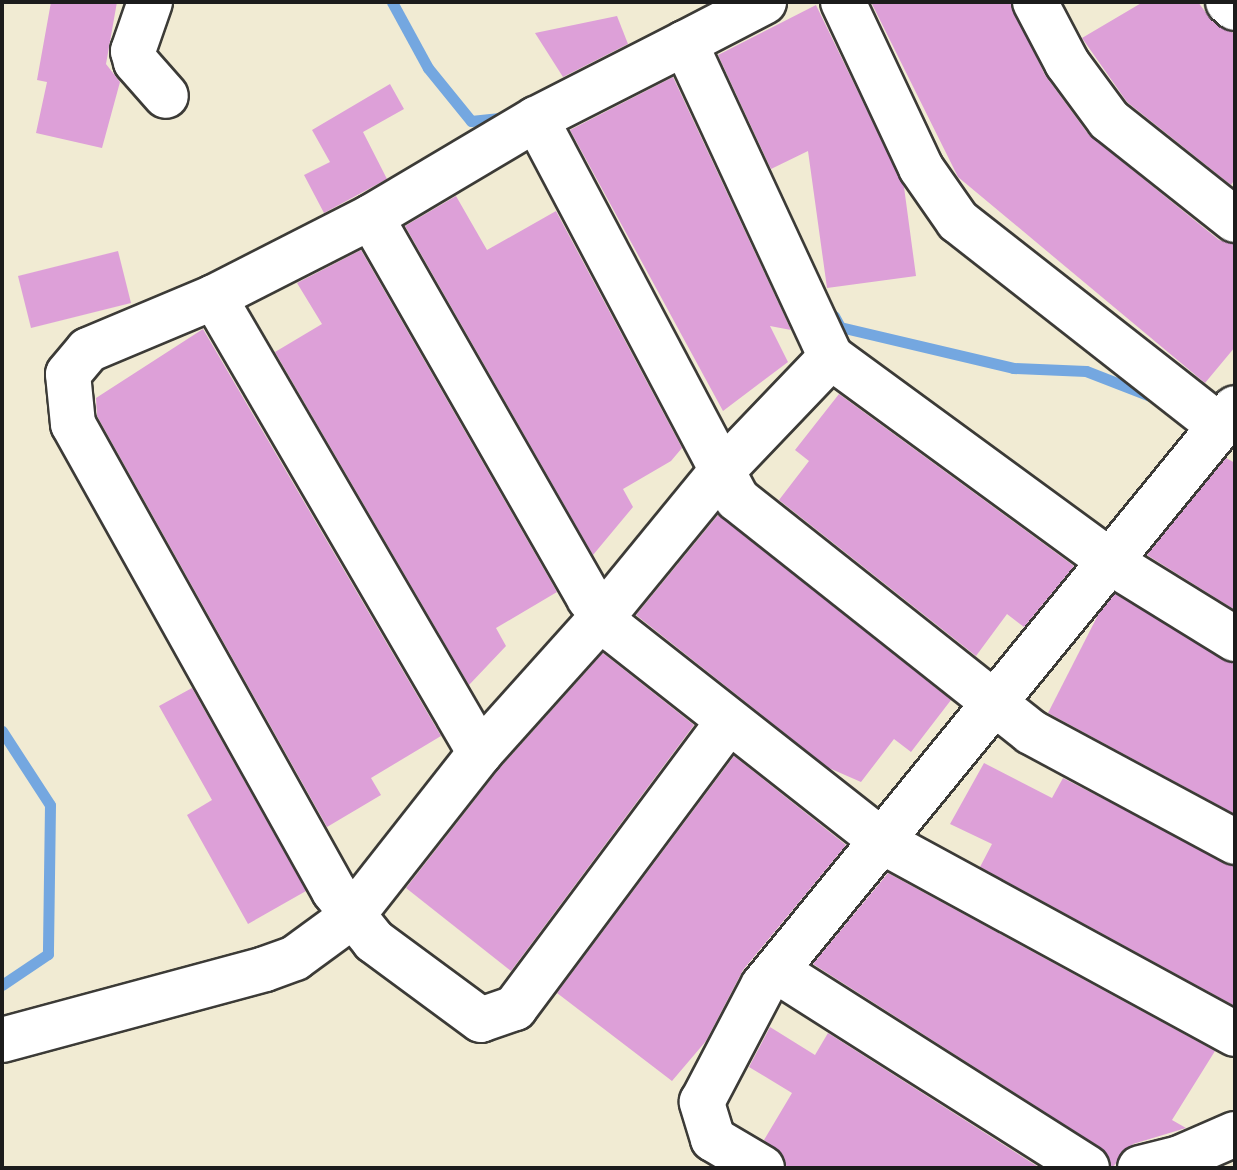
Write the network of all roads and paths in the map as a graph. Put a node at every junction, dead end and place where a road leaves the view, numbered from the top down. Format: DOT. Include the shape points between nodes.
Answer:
graph roads {
  1 [pos="150,2"];
  2 [pos="764,2"];
  3 [pos="843,2"];
  4 [pos="1035,2"];
  5 [pos="1228,2"];
  6 [pos="1235,8"];
  7 [pos="685,43"];
  8 [pos="166,96"];
  9 [pos="536,119"];
  10 [pos="371,217"];
  11 [pos="1235,220"];
  12 [pos="214,297"];
  13 [pos="831,357"];
  14 [pos="1227,416"];
  15 [pos="720,473"];
  16 [pos="1112,563"];
  17 [pos="602,617"];
  18 [pos="1235,639"];
  19 [pos="996,707"];
  20 [pos="728,722"];
  21 [pos="480,753"];
  22 [pos="883,842"];
  23 [pos="1235,842"];
  24 [pos="351,917"];
  25 [pos="777,971"];
  26 [pos="1235,1034"];
  27 [pos="2,1040"];
  28 [pos="1235,1134"];
  29 [pos="762,1168"];
  30 [pos="1087,1168"];
  31 [pos="1140,1168"];
  1 -- 8 [label="street" via="133,51 136,62"];
  2 -- 7 [label="street"];
  3 -- 14 [label="street" via="921,168 958,221"];
  4 -- 11 [label="street" via="1067,63 1109,120"];
  5 -- 6 [label="street"];
  7 -- 9 [label="street"];
  7 -- 13 [label="street"];
  9 -- 10 [label="street"];
  9 -- 15 [label="street"];
  10 -- 12 [label="street"];
  10 -- 17 [label="street"];
  12 -- 21 [label="street"];
  12 -- 24 [label="street" via="88,350 68,374 73,424"];
  13 -- 15 [label="street"];
  13 -- 16 [label="street"];
  14 -- 16 [label="street"];
  15 -- 17 [label="street"];
  15 -- 19 [label="street" via="737,499"];
  16 -- 18 [label="street"];
  16 -- 19 [label="street"];
  17 -- 20 [label="street"];
  17 -- 21 [label="street"];
  19 -- 22 [label="street"];
  19 -- 23 [label="street" via="1031,732"];
  20 -- 22 [label="street"];
  20 -- 24 [label="street" via="515,1008 481,1020 374,941"];
  21 -- 24 [label="street"];
  22 -- 25 [label="street"];
  22 -- 26 [label="street"];
  24 -- 27 [label="street" via="295,958 265,969"];
  25 -- 29 [label="street" via="756,999 702,1102 713,1139"];
  25 -- 30 [label="street"];
  28 -- 31 [label="street" via="1180,1158"];
}
